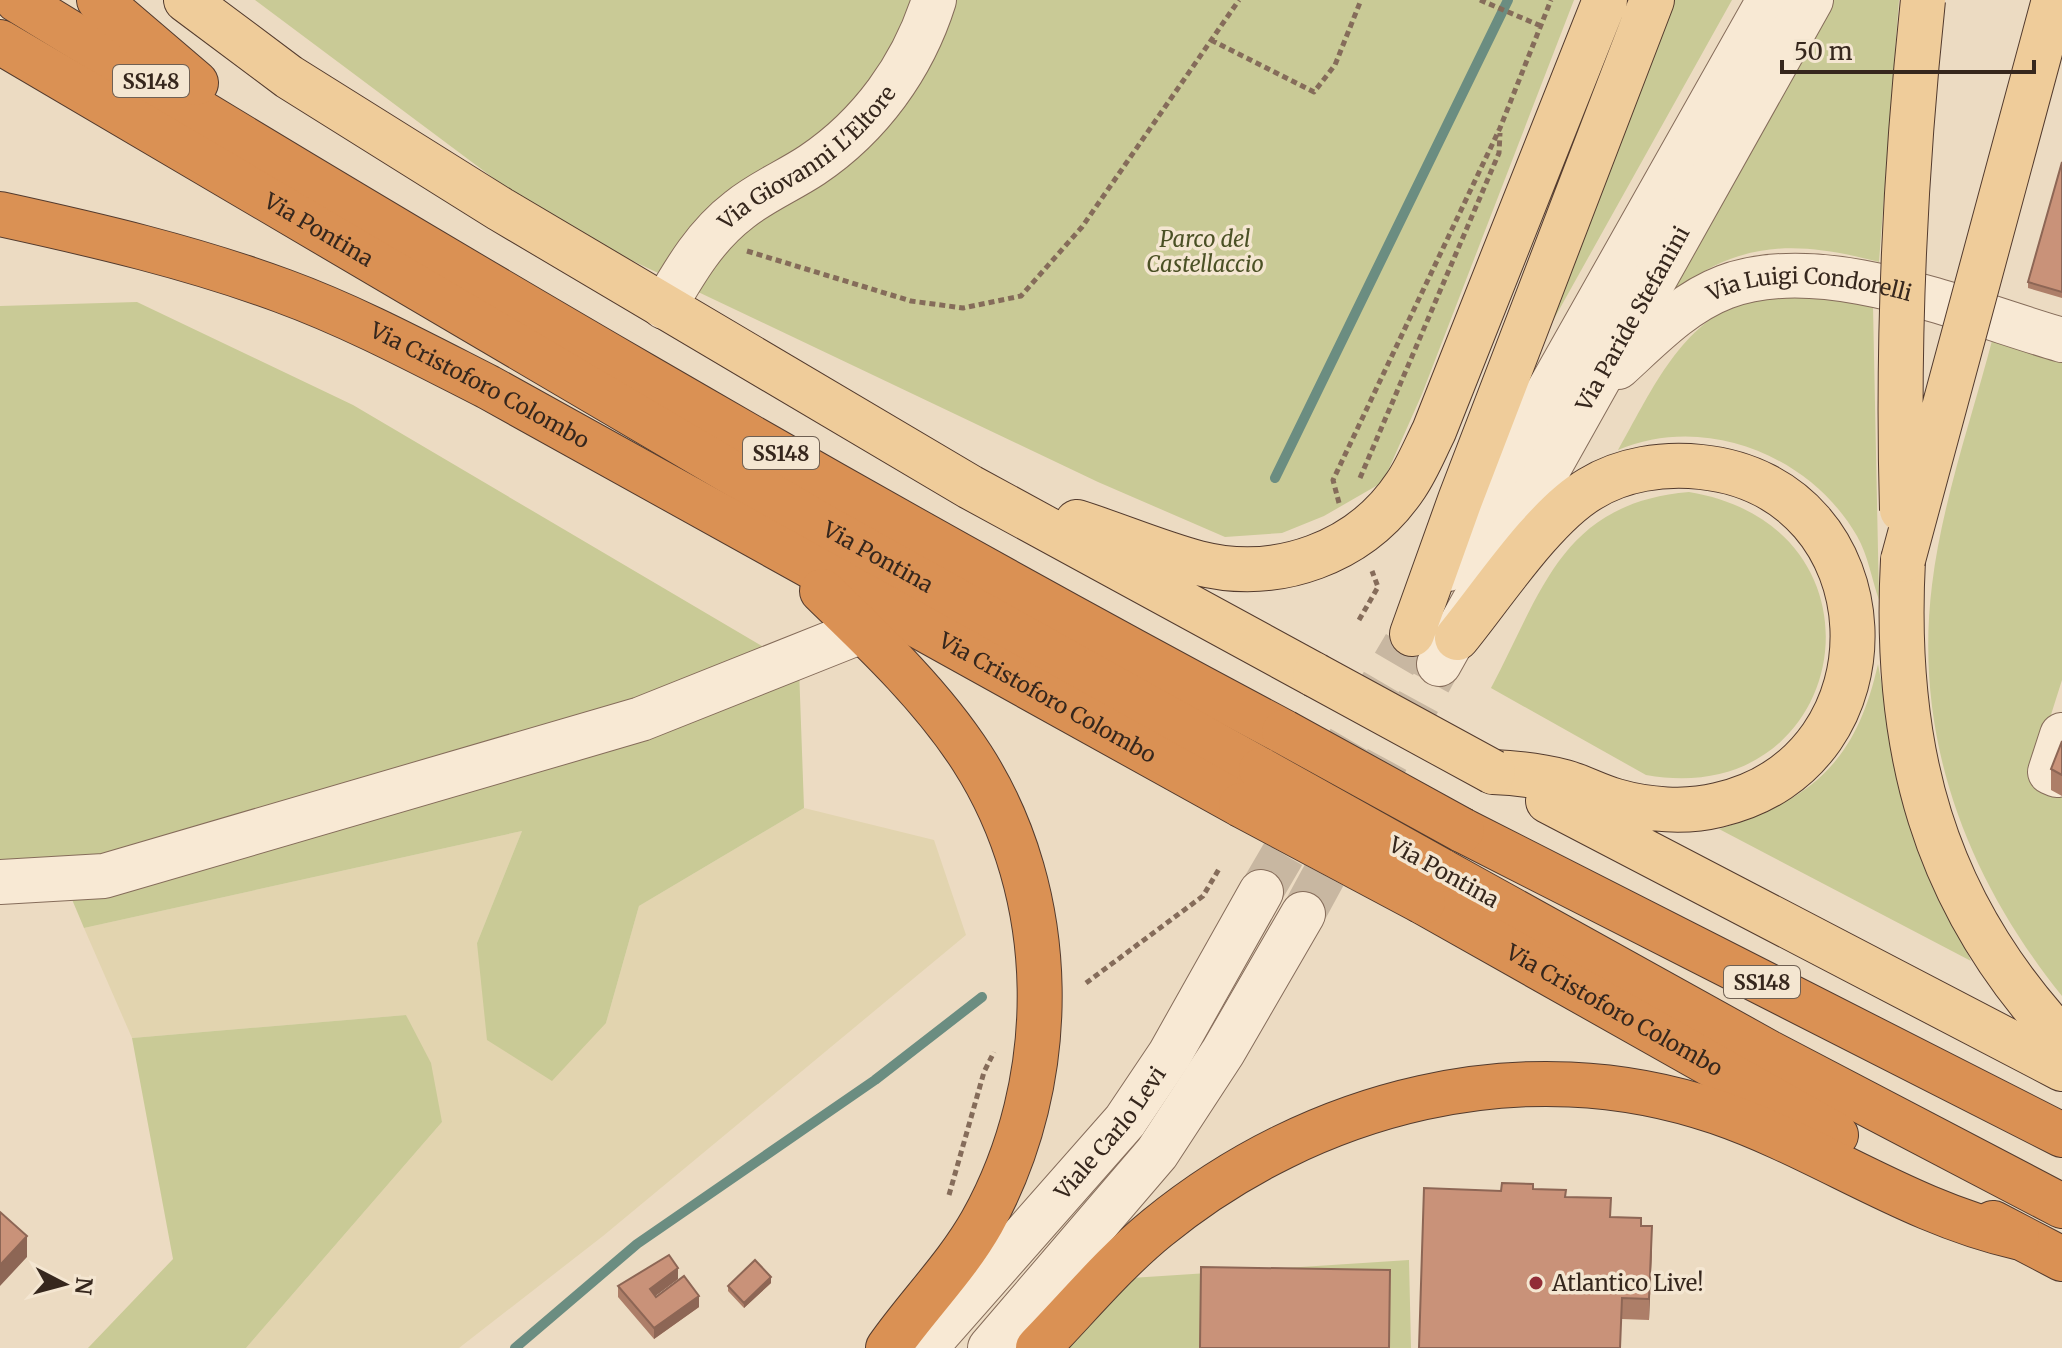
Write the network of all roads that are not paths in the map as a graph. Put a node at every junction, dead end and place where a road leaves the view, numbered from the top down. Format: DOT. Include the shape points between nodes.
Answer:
graph roads {
  1 [pos="17,0"];
  2 [pos="99,0"];
  3 [pos="186,0"];
  4 [pos="934,0"];
  5 [pos="1605,0"];
  6 [pos="1652,0"];
  7 [pos="1769,0"];
  8 [pos="1811,0"];
  9 [pos="1923,0"];
  10 [pos="2054,0"];
  11 [pos="0,42"];
  12 [pos="286,160"];
  13 [pos="1676,204"];
  14 [pos="0,214"];
  15 [pos="0,242"];
  16 [pos="193,260"];
  17 [pos="664,307"];
  18 [pos="2062,340"];
  19 [pos="1587,396"];
  20 [pos="970,487"];
  21 [pos="784,553"];
  22 [pos="1903,560"];
  23 [pos="862,631"];
  24 [pos="1428,645"];
  25 [pos="1493,772"];
  26 [pos="1251,788"];
  27 [pos="0,882"];
  28 [pos="1432,886"];
  29 [pos="1261,892"];
  30 [pos="1303,914"];
  31 [pos="2062,1039"];
  32 [pos="2062,1069"];
  33 [pos="1949,1077"];
  34 [pos="2062,1097"];
  35 [pos="2062,1135"];
  36 [pos="2062,1206"];
  37 [pos="2017,1237"];
  38 [pos="2062,1259"];
  39 [pos="888,1348"];
  40 [pos="925,1348"];
  41 [pos="990,1348"];
  42 [pos="1038,1348"];
  1 -- 12 [label="highway, Via Pontina / SS148"];
  2 -- 12 [label="highway"];
  3 -- 17 [label="main road" via="289,77"];
  4 -- 17 [label="street, Via Giovanni L'Eltore" via="908,62 871,114 826,155 739,209 709,238"];
  5 -- 20 [label="main road" via="1434,431 1408,483 1361,533 1292,565 1212,566"];
  6 -- 24 [label="main road" via="1465,486"];
  7 -- 13 [label="street, Via Paride Stefanini"];
  8 -- 13 [label="street, Via Paride Stefanini"];
  9 -- 22 [label="main road, bridge" via="1902,261"];
  10 -- 22 [label="main road, bridge"];
  11 -- 26 [label="highway, Via Pontina / SS148" via="821,525"];
  12 -- 33 [label="highway, SS148, bridge" via="500,292 1284,732 1462,830"];
  13 -- 19 [label="street, Via Paride Stefanini"];
  13 -- 24 [label="street, Via Paride Stefanini"];
  14 -- 16 [label="highway, Via Cristoforo Colombo"];
  15 -- 16 [label="highway"];
  16 -- 21 [label="highway, Via Cristoforo Colombo" via="285,291 381,333"];
  17 -- 20 [label="main road"];
  18 -- 19 [label="street, Via Luigi Condorelli" via="1849,279 1813,274 1760,278 1723,288 1689,306"];
  19 -- 24 [label="street, Via Paride Stefanini"];
  20 -- 25 [label="main road, bridge"];
  21 -- 23 [label="highway"];
  21 -- 26 [label="highway, Via Cristoforo Colombo"];
  22 -- 31 [label="main road" via="1904,701 1936,841 1988,945"];
  23 -- 27 [label="street" via="641,719 181,854 104,876"];
  23 -- 39 [label="highway" via="937,712 991,791 1028,894 1039,966 1032,1081 1007,1171 966,1248"];
  24 -- 25 [label="main road" via="1574,500 1619,474 1658,467 1726,470 1773,491 1815,527 1832,552 1849,593 1853,655 1836,715 1812,750 1760,789 1714,806 1676,809 1615,801 1543,777"];
  25 -- 32 [label="main road"];
  26 -- 28 [label="highway, Via Pontina / SS148, bridge"];
  28 -- 36 [label="highway, Via Pontina / SS148" via="1768,1052"];
  28 -- 37 [label="highway, Via Cristoforo Colombo"];
  29 -- 40 [label="street, Viale Carlo Levi" via="1170,1054 1125,1121"];
  30 -- 41 [label="street, Viale Carlo Levi" via="1163,1146"];
  33 -- 34 [label="highway" via="2002,1094"];
  33 -- 35 [label="highway, SS148"];
  37 -- 38 [label="highway, Via Cristoforo Colombo"];
  37 -- 42 [label="highway" via="1955,1220 1774,1135 1671,1097 1593,1085 1500,1084 1369,1112 1305,1135 1249,1164 1129,1253"];
}
